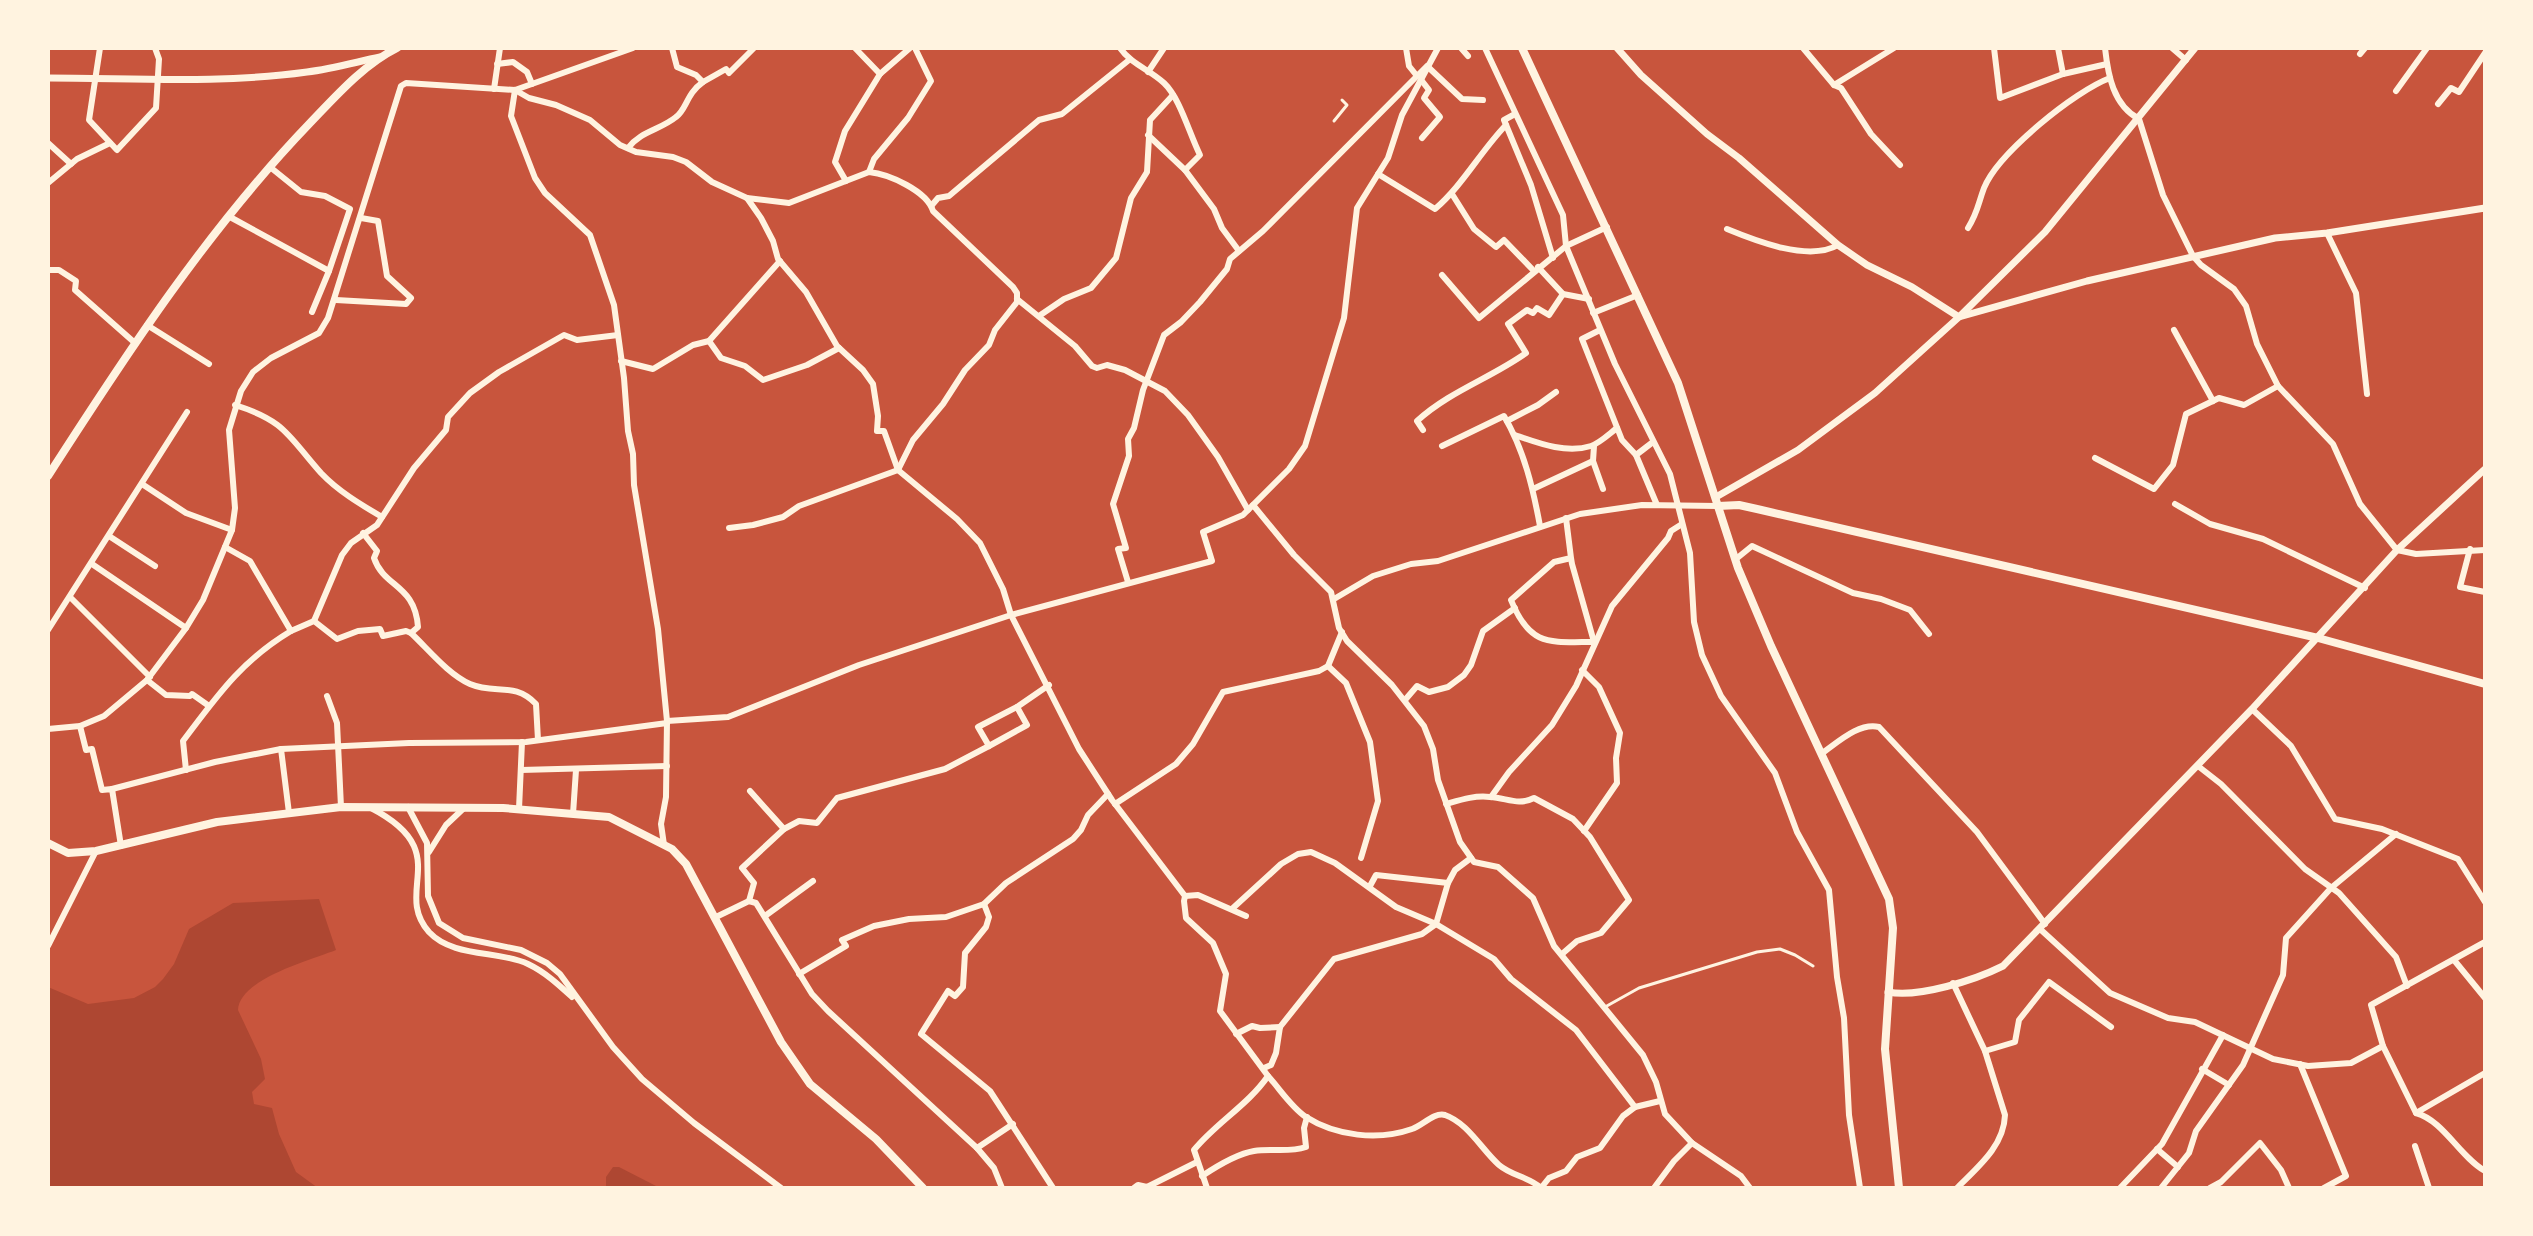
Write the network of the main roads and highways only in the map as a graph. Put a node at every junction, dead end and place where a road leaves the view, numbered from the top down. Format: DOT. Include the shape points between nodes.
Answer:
graph roads {
  1 [pos="397,48"];
  2 [pos="1522,48"];
  3 [pos="48,476"];
  4 [pos="1717,502"];
  5 [pos="2485,684"];
  6 [pos="48,843"];
  7 [pos="923,1188"];
  8 [pos="1899,1188"];
  1 -- 3 [label="main road" via="332,100 270,167 147,325"];
  2 -- 4 [label="main road" via="1678,383"];
  4 -- 5 [label="main road" via="2318,638"];
  4 -- 8 [label="main road" via="1771,646 1889,899 1893,928 1885,1049"];
  6 -- 7 [label="main road" via="68,853 96,851 217,822 341,807 519,809 609,817 672,849 686,864 781,1042 810,1084 876,1139"];
}
